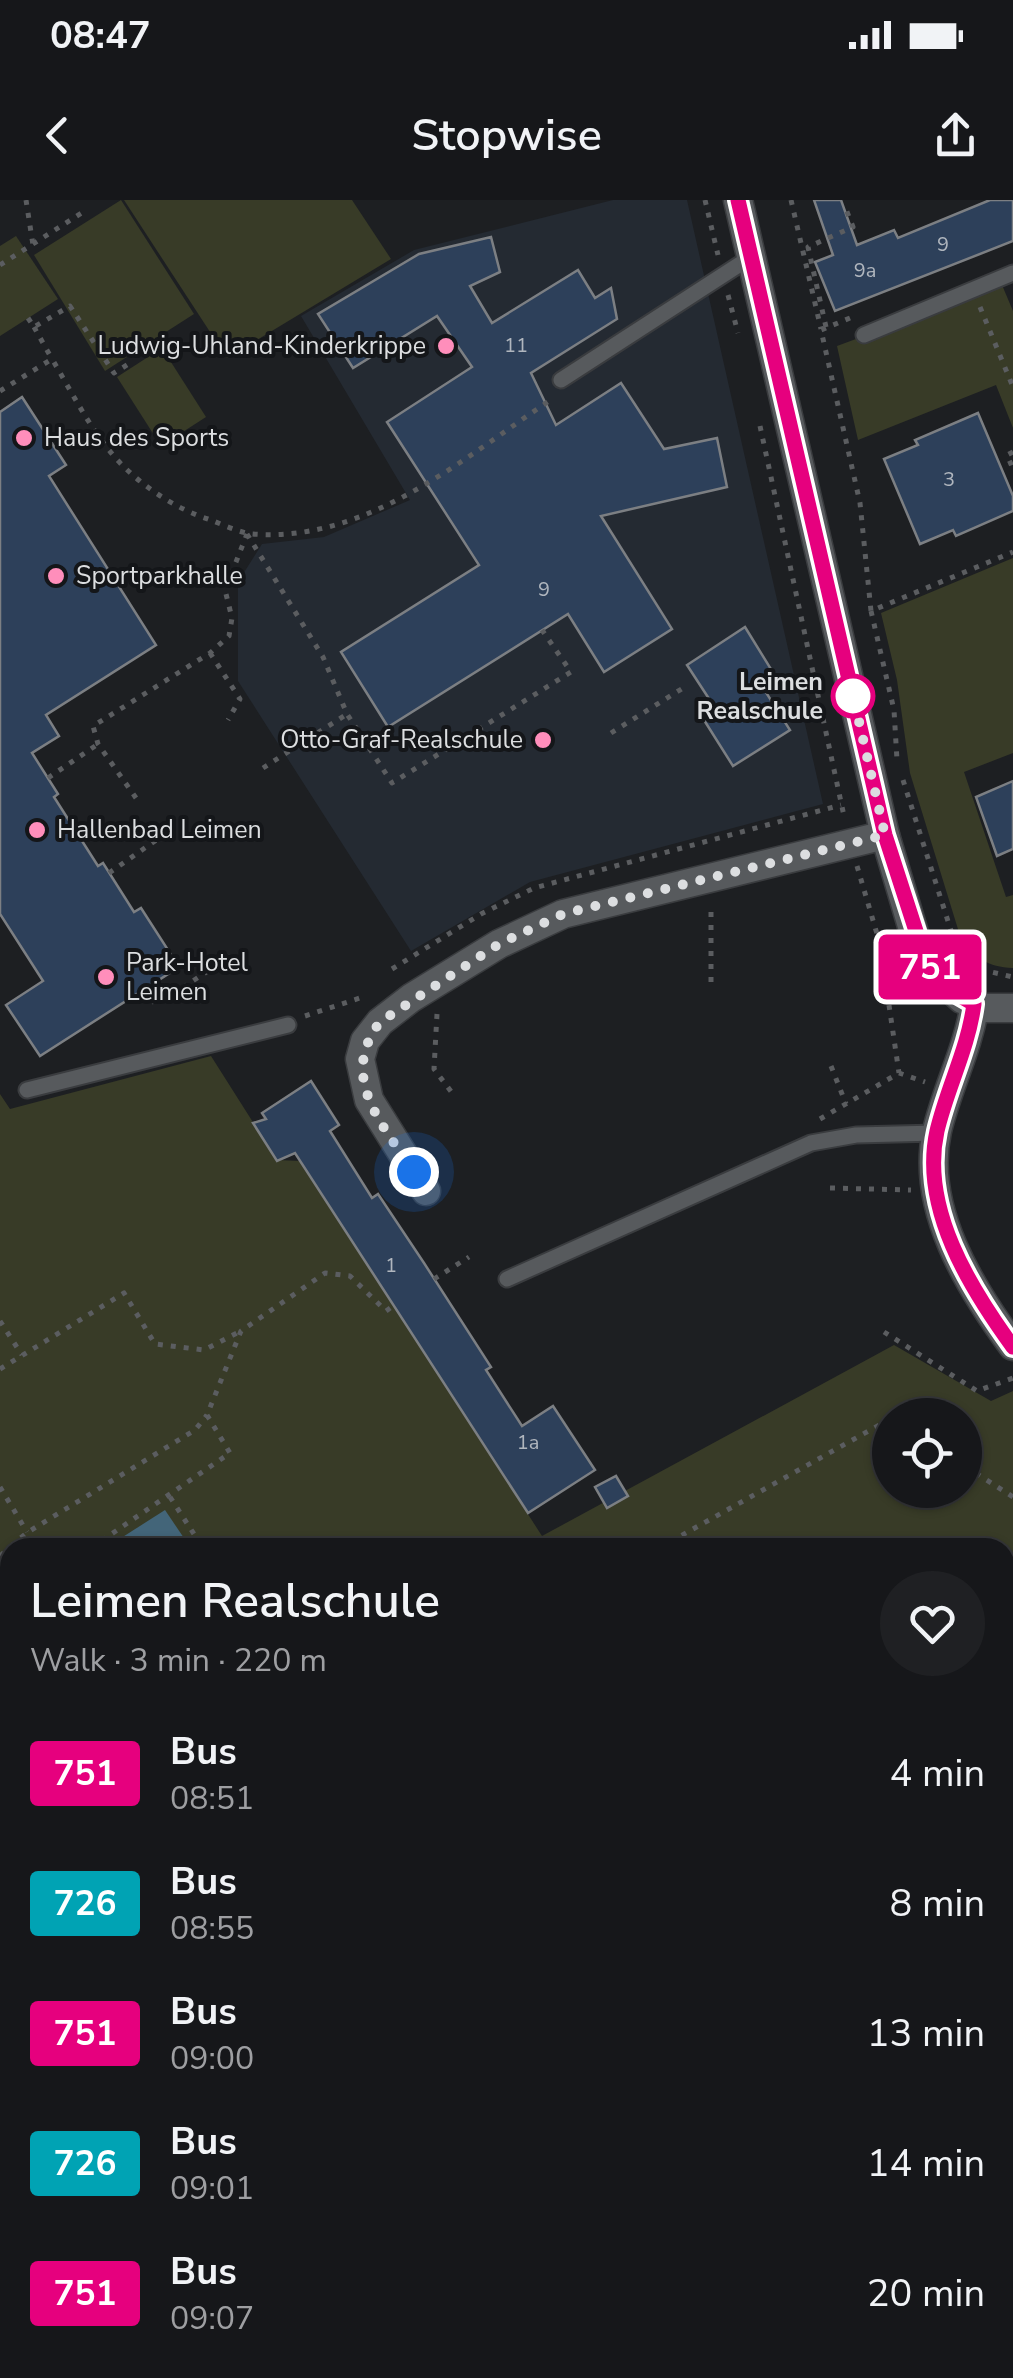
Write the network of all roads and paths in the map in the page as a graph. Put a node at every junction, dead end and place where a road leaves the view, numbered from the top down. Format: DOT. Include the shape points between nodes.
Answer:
graph roads {
  1 [pos="26,200"];
  2 [pos="705,200"];
  3 [pos="738,200"];
  4 [pos="791,200"];
  5 [pos="844,204"];
  6 [pos="83,212"];
  7 [pos="33,245"];
  8 [pos="751,257"];
  9 [pos="0,265"];
  10 [pos="1013,272"];
  11 [pos="723,274"];
  12 [pos="973,290"];
  13 [pos="28,318"];
  14 [pos="34,328"];
  15 [pos="824,328"];
  16 [pos="864,335"];
  17 [pos="742,350"];
  18 [pos="52,359"];
  19 [pos="130,362"];
  20 [pos="561,380"];
  21 [pos="1013,387"];
  22 [pos="0,390"];
  23 [pos="755,408"];
  24 [pos="1013,452"];
  25 [pos="1013,469"];
  26 [pos="248,534"];
  27 [pos="1013,552"];
  28 [pos="870,611"];
  29 [pos="542,630"];
  30 [pos="210,653"];
  31 [pos="688,685"];
  32 [pos="347,714"];
  33 [pos="228,720"];
  34 [pos="611,732"];
  35 [pos="98,744"];
  36 [pos="263,768"];
  37 [pos="48,778"];
  38 [pos="136,798"];
  39 [pos="885,835"];
  40 [pos="162,836"];
  41 [pos="851,845"];
  42 [pos="109,873"];
  43 [pos="712,877"];
  44 [pos="237,952"];
  45 [pos="1013,977"];
  46 [pos="438,981"];
  47 [pos="711,982"];
  48 [pos="145,988"];
  49 [pos="369,995"];
  50 [pos="974,1004"];
  51 [pos="1013,1008"];
  52 [pos="295,1021"];
  53 [pos="831,1066"];
  54 [pos="27,1090"];
  55 [pos="453,1094"];
  56 [pos="846,1104"];
  57 [pos="814,1122"];
  58 [pos="936,1133"];
  59 [pos="830,1188"];
  60 [pos="938,1190"];
  61 [pos="426,1191"];
  62 [pos="469,1257"];
  63 [pos="507,1279"];
  64 [pos="434,1280"];
  65 [pos="393,1306"];
  66 [pos="0,1320"];
  67 [pos="241,1331"];
  68 [pos="884,1332"];
  69 [pos="1013,1346"];
  70 [pos="22,1356"];
  71 [pos="0,1369"];
  72 [pos="1013,1378"];
  73 [pos="206,1415"];
  74 [pos="872,1429"];
  75 [pos="982,1477"];
  76 [pos="0,1488"];
  77 [pos="170,1497"];
  78 [pos="1013,1497"];
  79 [pos="28,1532"];
  80 [pos="20,1538"];
  81 [pos="106,1538"];
  82 [pos="197,1538"];
  83 [pos="677,1538"];
  1 -- 7 [label="path"];
  2 -- 11 [label="path"];
  3 -- 8 [label="street"];
  4 -- 15 [label="path"];
  5 -- 15 [label="path" via="852,228 808,247"];
  6 -- 7 [label="path"];
  7 -- 9 [label="path"];
  8 -- 11 [label="lane"];
  8 -- 39 [label="street"];
  10 -- 12 [label="lane"];
  11 -- 17 [label="path"];
  11 -- 20 [label="lane"];
  12 -- 16 [label="lane"];
  12 -- 21 [label="path"];
  13 -- 14 [label="path"];
  14 -- 18 [label="path"];
  14 -- 19 [label="path" via="70,306 114,373"];
  15 -- 16 [label="path" via="859,315"];
  15 -- 28 [label="path" via="860,503"];
  18 -- 22 [label="path"];
  18 -- 26 [label="path" via="110,452 151,489 190,514"];
  20 -- 26 [label="path" via="566,390 352,523 301,534"];
  23 -- 41 [label="path"];
  24 -- 25 [label="path" via="1007,455"];
  26 -- 30 [label="path" via="225,590 229,636"];
  26 -- 32 [label="path" via="323,656"];
  27 -- 28 [label="path"];
  28 -- 45 [label="path" via="894,710 898,760 954,940 978,969"];
  29 -- 32 [label="path" via="572,672 392,784"];
  30 -- 33 [label="path" via="240,699"];
  30 -- 35 [label="path" via="92,726"];
  31 -- 34 [label="path"];
  32 -- 36 [label="path"];
  35 -- 37 [label="path"];
  35 -- 38 [label="path"];
  39 -- 41 [label="street"];
  39 -- 50 [label="street" via="926,962 950,990"];
  40 -- 42 [label="path"];
  41 -- 43 [label="street"];
  41 -- 56 [label="path" via="880,944 899,1073"];
  43 -- 46 [label="street" via="548,920"];
  43 -- 47 [label="path"];
  44 -- 48 [label="path" via="156,1005"];
  46 -- 55 [label="path" via="434,1068"];
  46 -- 61 [label="street" via="380,1022 360,1058 369,1100"];
  49 -- 52 [label="path"];
  50 -- 51 [label="street"];
  50 -- 58 [label="street" via="969,1039"];
  52 -- 54 [label="lane"];
  53 -- 56 [label="path"];
  56 -- 57 [label="path"];
  58 -- 60 [label="street"];
  58 -- 63 [label="lane" via="856,1134 811,1143"];
  59 -- 60 [label="path"];
  60 -- 69 [label="street" via="953,1248"];
  62 -- 64 [label="path"];
  65 -- 67 [label="path" via="386,1311 350,1276 325,1273"];
  66 -- 70 [label="path"];
  67 -- 70 [label="path" via="204,1350 155,1344 124,1293"];
  67 -- 73 [label="path"];
  68 -- 72 [label="path" via="977,1390"];
  70 -- 71 [label="path"];
  73 -- 77 [label="path" via="230,1452"];
  73 -- 79 [label="path" via="195,1430"];
  74 -- 83 [label="path"];
  75 -- 78 [label="path"];
  76 -- 79 [label="path"];
  77 -- 81 [label="path"];
  77 -- 82 [label="path"];
  79 -- 80 [label="path"];
}
